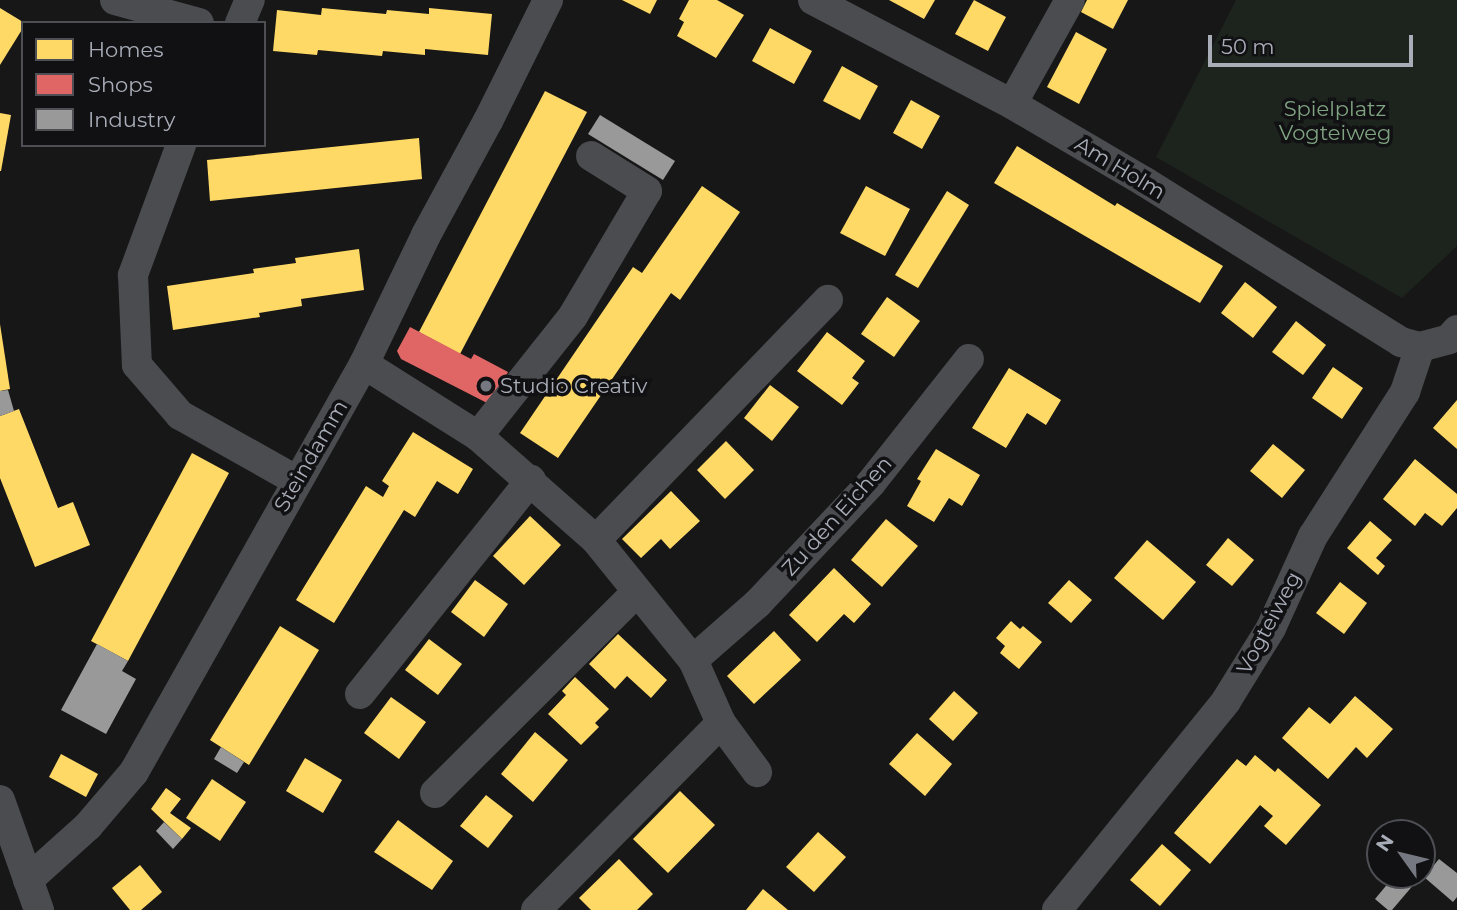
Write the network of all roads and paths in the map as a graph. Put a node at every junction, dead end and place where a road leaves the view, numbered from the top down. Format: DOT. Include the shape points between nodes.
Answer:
graph roads {
  1 [pos="115,0"];
  2 [pos="250,0"];
  3 [pos="548,0"];
  4 [pos="813,0"];
  5 [pos="1070,0"];
  6 [pos="192,21"];
  7 [pos="241,21"];
  8 [pos="1012,104"];
  9 [pos="180,147"];
  10 [pos="591,156"];
  11 [pos="828,300"];
  12 [pos="1457,330"];
  13 [pos="1420,347"];
  14 [pos="969,359"];
  15 [pos="364,364"];
  16 [pos="478,436"];
  17 [pos="296,480"];
  18 [pos="531,480"];
  19 [pos="596,540"];
  20 [pos="637,592"];
  21 [pos="692,660"];
  22 [pos="360,694"];
  23 [pos="721,723"];
  24 [pos="757,772"];
  25 [pos="435,793"];
  26 [pos="0,800"];
  27 [pos="28,880"];
  28 [pos="39,910"];
  29 [pos="536,910"];
  30 [pos="1057,910"];
  1 -- 6 [label="street"];
  2 -- 7 [label="street"];
  3 -- 15 [label="street, Steindamm"];
  4 -- 8 [label="street, Am Holm"];
  5 -- 8 [label="street"];
  8 -- 13 [label="street, Am Holm" via="1401,342"];
  9 -- 17 [label="street" via="133,275 137,365 180,415"];
  10 -- 16 [label="street" via="647,191 573,316"];
  11 -- 19 [label="street"];
  12 -- 13 [label="street" via="1449,339"];
  13 -- 30 [label="street, Vogteiweg" via="1405,392 1313,536 1271,628 1226,701"];
  14 -- 21 [label="street, Zu den Eichen" via="871,483 758,603"];
  15 -- 16 [label="street"];
  15 -- 17 [label="street, Steindamm"];
  16 -- 18 [label="street"];
  17 -- 27 [label="street, Steindamm" via="134,772 88,826"];
  18 -- 19 [label="street"];
  18 -- 22 [label="street"];
  19 -- 20 [label="street"];
  20 -- 21 [label="street"];
  20 -- 25 [label="street"];
  21 -- 23 [label="street"];
  23 -- 24 [label="street"];
  23 -- 29 [label="street"];
  26 -- 27 [label="street"];
  27 -- 28 [label="street"];
}
